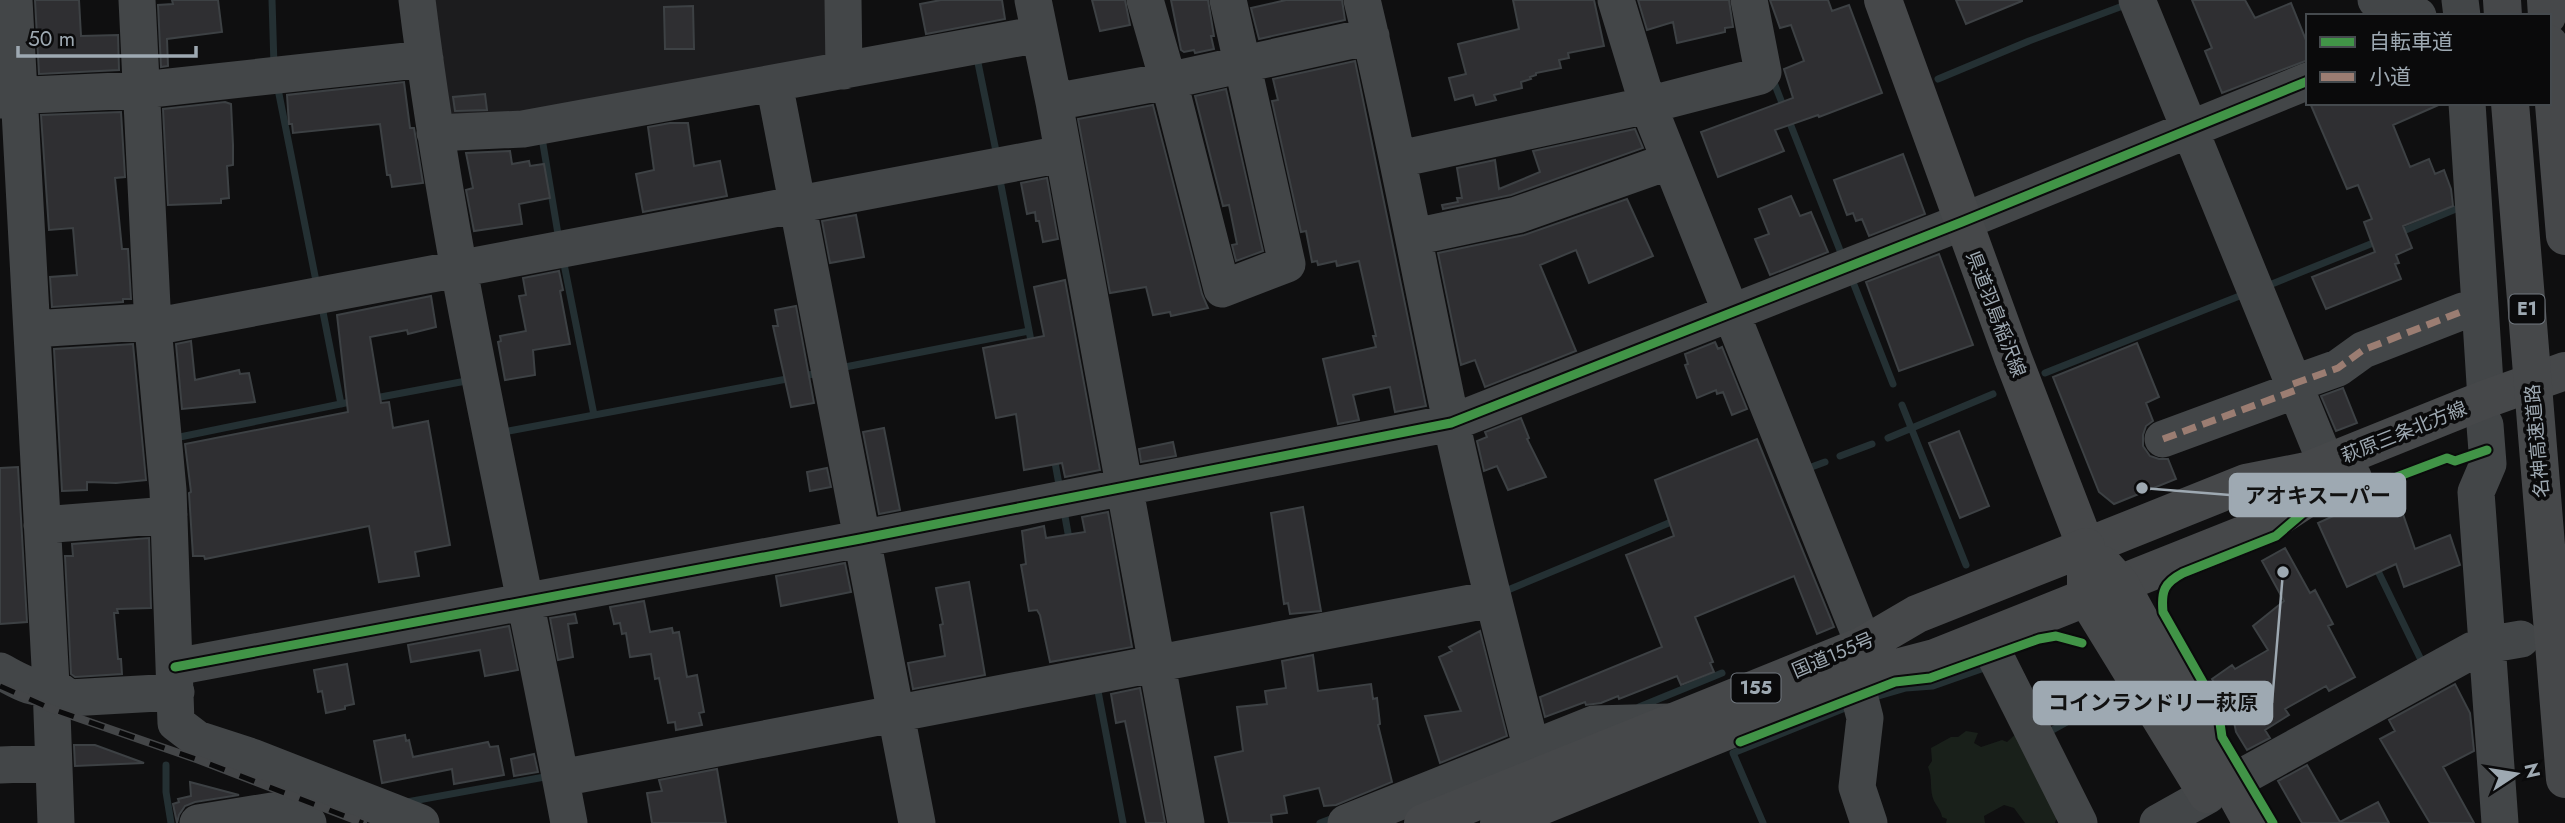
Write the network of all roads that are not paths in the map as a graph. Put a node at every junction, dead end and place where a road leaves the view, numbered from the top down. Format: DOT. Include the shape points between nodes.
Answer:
graph roads {
  1 [pos="14,0"];
  2 [pos="136,0"];
  3 [pos="417,0"];
  4 [pos="843,0"];
  5 [pos="1145,0"];
  6 [pos="1228,0"];
  7 [pos="1362,0"];
  8 [pos="1616,0"];
  9 [pos="1749,0"];
  10 [pos="1883,0"];
  11 [pos="2137,0"];
  12 [pos="2376,0"];
  13 [pos="2413,14"];
  14 [pos="1037,17"];
  15 [pos="1371,36"];
  16 [pos="425,60"];
  17 [pos="1243,63"];
  18 [pos="2551,68"];
  19 [pos="844,71"];
  20 [pos="1167,80"];
  21 [pos="2306,82"];
  22 [pos="774,83"];
  23 [pos="142,90"];
  24 [pos="9,99"];
  25 [pos="1054,102"];
  26 [pos="1648,105"];
  27 [pos="2468,105"];
  28 [pos="2510,105"];
  29 [pos="2188,129"];
  30 [pos="435,134"];
  31 [pos="1062,154"];
  32 [pos="1399,159"];
  33 [pos="1670,161"];
  34 [pos="796,205"];
  35 [pos="1962,222"];
  36 [pos="2565,236"];
  37 [pos="1414,237"];
  38 [pos="460,270"];
  39 [pos="14,287"];
  40 [pos="1731,312"];
  41 [pos="2463,312"];
  42 [pos="153,327"];
  43 [pos="32,328"];
  44 [pos="2565,371"];
  45 [pos="2295,387"];
  46 [pos="2565,398"];
  47 [pos="2485,412"];
  48 [pos="1451,423"];
  49 [pos="2163,439"];
  50 [pos="2326,463"];
  51 [pos="1125,488"];
  52 [pos="169,516"];
  53 [pos="42,525"];
  54 [pos="860,539"];
  55 [pos="2086,547"];
  56 [pos="2103,591"];
  57 [pos="1492,599"];
  58 [pos="524,601"];
  59 [pos="1986,638"];
  60 [pos="2504,642"];
  61 [pos="1859,662"];
  62 [pos="1158,663"];
  63 [pos="0,671"];
  64 [pos="175,680"];
  65 [pos="51,685"];
  66 [pos="895,712"];
  67 [pos="1668,739"];
  68 [pos="53,760"];
  69 [pos="0,765"];
  70 [pos="561,778"];
  71 [pos="2565,779"];
  72 [pos="1545,800"];
  73 [pos="2220,801"];
  74 [pos="56,823"];
  75 [pos="198,823"];
  76 [pos="308,823"];
  77 [pos="421,823"];
  78 [pos="569,823"];
  79 [pos="917,823"];
  80 [pos="1186,823"];
  81 [pos="1346,823"];
  82 [pos="1423,823"];
  83 [pos="1499,823"];
  84 [pos="1869,823"];
  85 [pos="2079,823"];
  86 [pos="2158,823"];
  87 [pos="2252,823"];
  88 [pos="2500,823"];
  1 -- 24 [label="street"];
  2 -- 23 [label="street"];
  3 -- 16 [label="street"];
  4 -- 19 [label="street"];
  5 -- 20 [label="street"];
  6 -- 17 [label="street"];
  7 -- 15 [label="street"];
  8 -- 26 [label="street"];
  9 -- 26 [label="street" via="1763,72"];
  10 -- 35 [label="main road, 県道羽島稲沢線"];
  11 -- 29 [label="street"];
  12 -- 13 [label="street"];
  14 -- 19 [label="street"];
  14 -- 25 [label="street"];
  15 -- 17 [label="street"];
  15 -- 32 [label="street"];
  16 -- 23 [label="street"];
  16 -- 30 [label="street"];
  17 -- 20 [label="street"];
  17 -- 20 [label="street" via="1287,264 1222,289"];
  18 -- 36 [label="main road, bridge"];
  19 -- 22 [label="street"];
  20 -- 25 [label="street"];
  21 -- 29 [label="street"];
  22 -- 30 [label="street" via="523,129"];
  22 -- 34 [label="street"];
  23 -- 24 [label="street"];
  23 -- 42 [label="street"];
  24 -- 39 [label="street"];
  25 -- 31 [label="street"];
  26 -- 32 [label="street"];
  26 -- 33 [label="street"];
  27 -- 47 [label="street"];
  28 -- 71 [label="main road, 名神高速道路 / E1, bridge"];
  29 -- 35 [label="street"];
  29 -- 45 [label="street"];
  30 -- 38 [label="street"];
  31 -- 34 [label="street"];
  31 -- 51 [label="street"];
  32 -- 37 [label="street"];
  33 -- 37 [label="street" via="1517,215"];
  33 -- 40 [label="street"];
  34 -- 38 [label="street"];
  34 -- 54 [label="street"];
  35 -- 40 [label="street"];
  35 -- 55 [label="main road, 県道羽島稲沢線"];
  37 -- 48 [label="street"];
  38 -- 42 [label="street"];
  38 -- 58 [label="street"];
  39 -- 43 [label="street"];
  40 -- 48 [label="street"];
  40 -- 61 [label="street"];
  41 -- 45 [label="street" via="2362,350 2338,368"];
  42 -- 43 [label="street" via="145,322"];
  42 -- 52 [label="street"];
  43 -- 53 [label="street"];
  44 -- 47 [label="main road, 萩原三条北方線"];
  45 -- 49 [label="street"];
  45 -- 50 [label="street"];
  46 -- 47 [label="main road, 萩原三条北方線"];
  47 -- 50 [label="main road, 萩原三条北方線"];
  47 -- 56 [label="main road, 萩原三条北方線" via="2315,493 2263,527"];
  47 -- 60 [label="street" via="2488,464 2476,492"];
  48 -- 51 [label="street"];
  48 -- 57 [label="street"];
  50 -- 55 [label="main road, 萩原三条北方線" via="2246,483"];
  51 -- 54 [label="street"];
  51 -- 62 [label="street"];
  52 -- 53 [label="street"];
  52 -- 64 [label="street"];
  53 -- 65 [label="street"];
  54 -- 58 [label="street"];
  54 -- 66 [label="street"];
  55 -- 56 [label="main road"];
  55 -- 61 [label="main road, 国道155号 / 155" via="1917,614"];
  56 -- 59 [label="main road, 国道155号 / 155"];
  56 -- 73 [label="main road"];
  57 -- 62 [label="street"];
  57 -- 72 [label="street"];
  58 -- 64 [label="street"];
  58 -- 70 [label="street"];
  59 -- 61 [label="main road, 国道155号 / 155" via="1935,657"];
  59 -- 85 [label="street"];
  60 -- 73 [label="street" via="2473,650"];
  60 -- 88 [label="street"];
  61 -- 67 [label="main road, 国道155号 / 155"];
  61 -- 84 [label="street" via="1865,718 1857,787"];
  62 -- 66 [label="street"];
  62 -- 80 [label="street"];
  63 -- 65 [label="street" via="28,685"];
  64 -- 65 [label="street" via="69,698"];
  64 -- 77 [label="street" via="176,723 197,739"];
  65 -- 68 [label="street"];
  66 -- 70 [label="street"];
  66 -- 79 [label="street"];
  67 -- 72 [label="main road, 国道155号 / 155"];
  67 -- 72 [label="street" via="1594,723"];
  68 -- 69 [label="street"];
  68 -- 74 [label="street"];
  70 -- 78 [label="street"];
  72 -- 81 [label="street"];
  72 -- 82 [label="main road, 国道155号 / 155"];
  72 -- 83 [label="main road, 国道155号 / 155"];
  73 -- 86 [label="street"];
  73 -- 87 [label="main road"];
  75 -- 76 [label="street" via="272,811"];
}
